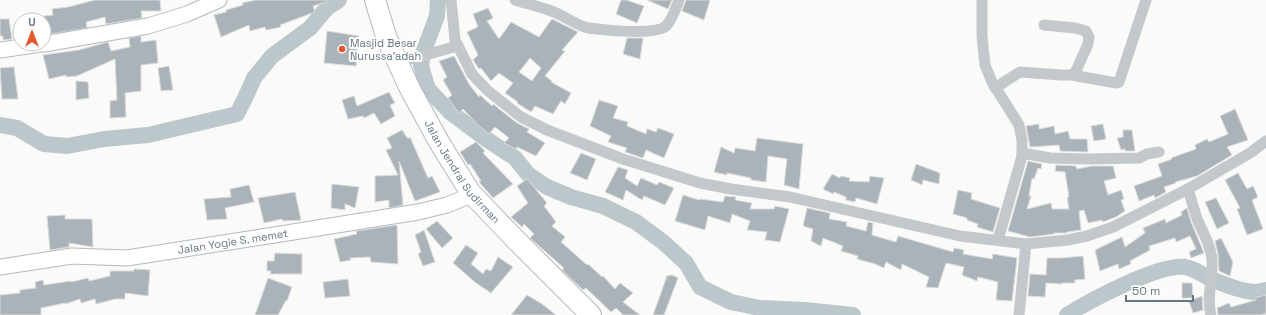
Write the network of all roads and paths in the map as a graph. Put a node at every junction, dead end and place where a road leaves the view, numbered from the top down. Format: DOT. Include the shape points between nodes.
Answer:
graph roads {
  1 [pos="219,0"];
  2 [pos="364,0"];
  3 [pos="375,0"];
  4 [pos="451,0"];
  5 [pos="515,0"];
  6 [pos="679,0"];
  7 [pos="982,0"];
  8 [pos="1146,0"];
  9 [pos="1044,25"];
  10 [pos="52,42"];
  11 [pos="457,46"];
  12 [pos="12,48"];
  13 [pos="0,50"];
  14 [pos="400,62"];
  15 [pos="1072,75"];
  16 [pos="995,88"];
  17 [pos="1266,141"];
  18 [pos="1159,152"];
  19 [pos="1022,153"];
  20 [pos="1188,189"];
  21 [pos="467,195"];
  22 [pos="998,240"];
  23 [pos="1026,244"];
  24 [pos="0,267"];
  25 [pos="579,315"];
  26 [pos="591,315"];
  27 [pos="1019,315"];
  28 [pos="1211,315"];
  1 -- 10 [label="street" via="187,14 148,26"];
  2 -- 14 [label="highway, Jalan Jendral Sudirman" via="368,16"];
  3 -- 14 [label="highway, Jalan Jendral Sudirman" via="387,39"];
  4 -- 11 [label="street"];
  5 -- 6 [label="street" via="555,13 588,28 649,32 667,26"];
  7 -- 16 [label="street" via="985,65"];
  8 -- 15 [label="street" via="1119,82"];
  9 -- 15 [label="street" via="1075,28 1088,34 1088,44"];
  11 -- 14 [label="street"];
  11 -- 22 [label="street" via="472,74 487,90 521,117 554,133 623,159 700,183 790,197 960,236"];
  12 -- 13 [label="street"];
  14 -- 21 [label="highway, Jalan Jendral Sudirman" via="416,116"];
  15 -- 16 [label="street" via="1020,72"];
  16 -- 19 [label="street" via="1019,125"];
  17 -- 20 [label="street"];
  18 -- 19 [label="street" via="1139,158 1087,159 1050,158"];
  19 -- 22 [label="street"];
  20 -- 23 [label="street" via="1113,227 1087,236"];
  20 -- 28 [label="street" via="1211,253 1208,307"];
  21 -- 24 [label="street, Jalan Yogie S. memet" via="447,205 418,212 127,258 72,256"];
  21 -- 25 [label="highway, Jalan Jendral Sudirman" via="533,272"];
  21 -- 26 [label="highway, Jalan Jendral Sudirman"];
  22 -- 23 [label="street"];
  23 -- 27 [label="street"];
}
